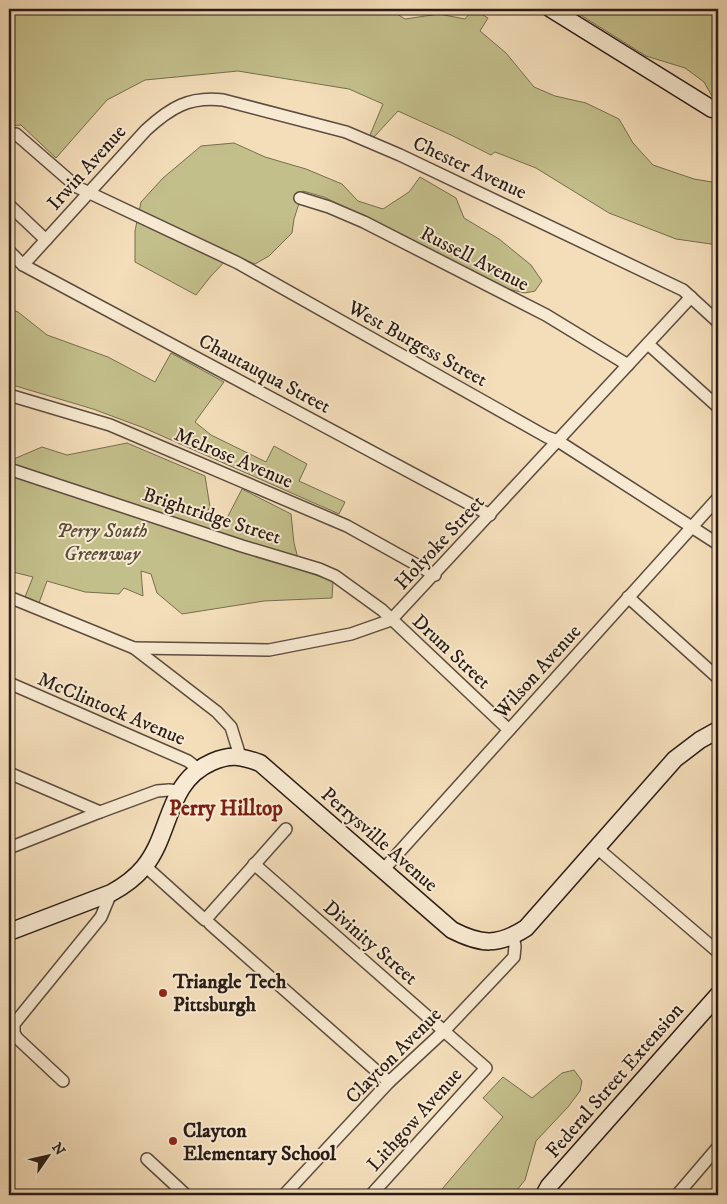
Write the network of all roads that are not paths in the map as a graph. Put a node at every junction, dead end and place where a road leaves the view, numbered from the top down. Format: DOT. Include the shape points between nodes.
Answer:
graph roads {
  1 [pos="552,9"];
  2 [pos="184,103"];
  3 [pos="716,110"];
  4 [pos="16,134"];
  5 [pos="88,193"];
  6 [pos="300,198"];
  7 [pos="9,205"];
  8 [pos="46,240"];
  9 [pos="9,251"];
  10 [pos="23,265"];
  11 [pos="691,297"];
  12 [pos="718,322"];
  13 [pos="648,344"];
  14 [pos="628,365"];
  15 [pos="9,395"];
  16 [pos="718,407"];
  17 [pos="558,441"];
  18 [pos="9,468"];
  19 [pos="718,498"];
  20 [pos="490,515"];
  21 [pos="692,527"];
  22 [pos="718,544"];
  23 [pos="435,574"];
  24 [pos="9,597"];
  25 [pos="628,597"];
  26 [pos="392,620"];
  27 [pos="134,648"];
  28 [pos="718,678"];
  29 [pos="9,683"];
  30 [pos="509,730"];
  31 [pos="718,730"];
  32 [pos="240,756"];
  33 [pos="198,769"];
  34 [pos="9,773"];
  35 [pos="178,792"];
  36 [pos="100,812"];
  37 [pos="286,829"];
  38 [pos="9,848"];
  39 [pos="597,848"];
  40 [pos="254,864"];
  41 [pos="145,866"];
  42 [pos="383,870"];
  43 [pos="112,893"];
  44 [pos="207,922"];
  45 [pos="9,932"];
  46 [pos="513,936"];
  47 [pos="718,952"];
  48 [pos="718,995"];
  49 [pos="444,1031"];
  50 [pos="486,1068"];
  51 [pos="63,1081"];
  52 [pos="389,1082"];
  53 [pos="717,1152"];
  54 [pos="147,1159"];
  55 [pos="186,1195"];
  56 [pos="284,1195"];
  57 [pos="371,1195"];
  58 [pos="544,1195"];
  59 [pos="677,1195"];
  1 -- 3 [label="street"];
  2 -- 5 [label="street, Irwin Avenue" via="168,111 146,130"];
  2 -- 11 [label="street, Chester Avenue" via="223,100 346,132 426,167 683,290"];
  4 -- 5 [label="street, West Burgess Street"];
  5 -- 8 [label="street, Irwin Avenue"];
  5 -- 17 [label="street, West Burgess Street" via="238,263"];
  6 -- 14 [label="street, Russell Avenue" via="364,222 546,315"];
  7 -- 8 [label="street"];
  8 -- 10 [label="street, Irwin Avenue"];
  9 -- 10 [label="street, Chautauqua Street"];
  10 -- 20 [label="street, Chautauqua Street"];
  11 -- 12 [label="street, Chester Avenue"];
  11 -- 13 [label="street, Holyoke Street"];
  13 -- 14 [label="street, Holyoke Street"];
  13 -- 16 [label="street"];
  14 -- 17 [label="street, Holyoke Street"];
  15 -- 23 [label="street, Melrose Avenue" via="110,425 347,526"];
  17 -- 20 [label="street, Holyoke Street"];
  17 -- 21 [label="street, West Burgess Street"];
  18 -- 26 [label="street, Brightridge Street" via="320,569 336,576"];
  19 -- 21 [label="street, Wilson Avenue"];
  20 -- 23 [label="street, Holyoke Street"];
  21 -- 22 [label="street, West Burgess Street"];
  21 -- 25 [label="street, Wilson Avenue"];
  23 -- 26 [label="street, Holyoke Street"];
  24 -- 27 [label="street"];
  25 -- 28 [label="street"];
  25 -- 30 [label="street, Wilson Avenue"];
  26 -- 27 [label="street, Holyoke Street" via="351,634 269,650"];
  26 -- 30 [label="street, Drum Street"];
  27 -- 32 [label="street" via="231,727"];
  29 -- 33 [label="street, McClintock Avenue" via="188,761"];
  30 -- 42 [label="street, Wilson Avenue"];
  31 -- 39 [label="street, Perrysville Avenue" via="675,759"];
  32 -- 33 [label="street" via="222,758"];
  32 -- 42 [label="street, Perrysville Avenue" via="260,763"];
  33 -- 35 [label="street"];
  34 -- 36 [label="street"];
  35 -- 36 [label="street" via="157,791"];
  35 -- 41 [label="street"];
  36 -- 38 [label="street"];
  37 -- 40 [label="street"];
  39 -- 46 [label="street, Perrysville Avenue" via="526,928"];
  39 -- 47 [label="street"];
  40 -- 44 [label="street"];
  40 -- 49 [label="street, Divinity Street"];
  41 -- 43 [label="street" via="126,885"];
  41 -- 44 [label="street"];
  42 -- 46 [label="street, Perrysville Avenue" via="452,930 489,942"];
  43 -- 45 [label="street"];
  43 -- 51 [label="street" via="101,917 14,1024 17,1038"];
  44 -- 52 [label="street"];
  46 -- 49 [label="street, Clayton Avenue" via="516,946 514,957"];
  48 -- 58 [label="street, Federal Street Extension"];
  49 -- 50 [label="street, Divinity Street"];
  49 -- 52 [label="street, Clayton Avenue"];
  50 -- 57 [label="street, Lithgow Avenue"];
  52 -- 56 [label="street, Clayton Avenue"];
  53 -- 59 [label="street"];
  54 -- 55 [label="street"];
}
